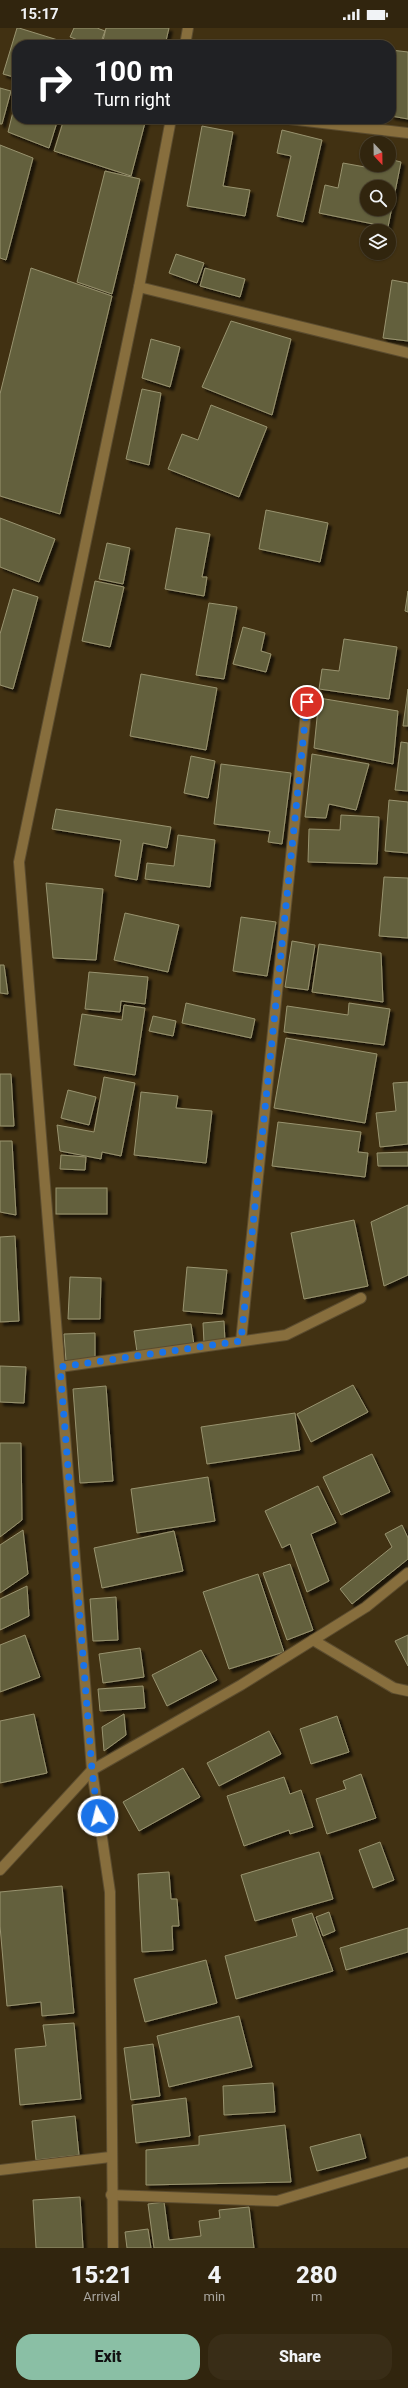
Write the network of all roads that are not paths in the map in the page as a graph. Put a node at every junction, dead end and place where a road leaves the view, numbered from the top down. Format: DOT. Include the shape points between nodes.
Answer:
graph roads {
  1 [pos="188,28"];
  2 [pos="186,40"];
  3 [pos="169,124"];
  4 [pos="332,124"];
  5 [pos="408,133"];
  6 [pos="139,287"];
  7 [pos="408,353"];
  8 [pos="307,702"];
  9 [pos="361,1298"];
  10 [pos="241,1341"];
  11 [pos="60,1367"];
  12 [pos="408,1573"];
  13 [pos="313,1640"];
  14 [pos="408,1691"];
  15 [pos="92,1770"];
  16 [pos="0,1870"];
  17 [pos="110,2157"];
  18 [pos="408,2162"];
  19 [pos="0,2170"];
  20 [pos="111,2195"];
  21 [pos="113,2248"];
  1 -- 2 [label="street"];
  3 -- 6 [label="street"];
  4 -- 5 [label="street"];
  6 -- 7 [label="street"];
  6 -- 11 [label="street" via="19,862"];
  8 -- 10 [label="street"];
  9 -- 10 [label="street" via="286,1335"];
  10 -- 11 [label="street"];
  11 -- 15 [label="street"];
  12 -- 13 [label="street" via="366,1607"];
  13 -- 14 [label="street" via="394,1688"];
  13 -- 15 [label="street" via="241,1685"];
  15 -- 16 [label="street"];
  15 -- 17 [label="street" via="110,1892"];
  17 -- 19 [label="street"];
  17 -- 20 [label="street"];
  18 -- 20 [label="street" via="277,2201"];
  20 -- 21 [label="street"];
}
